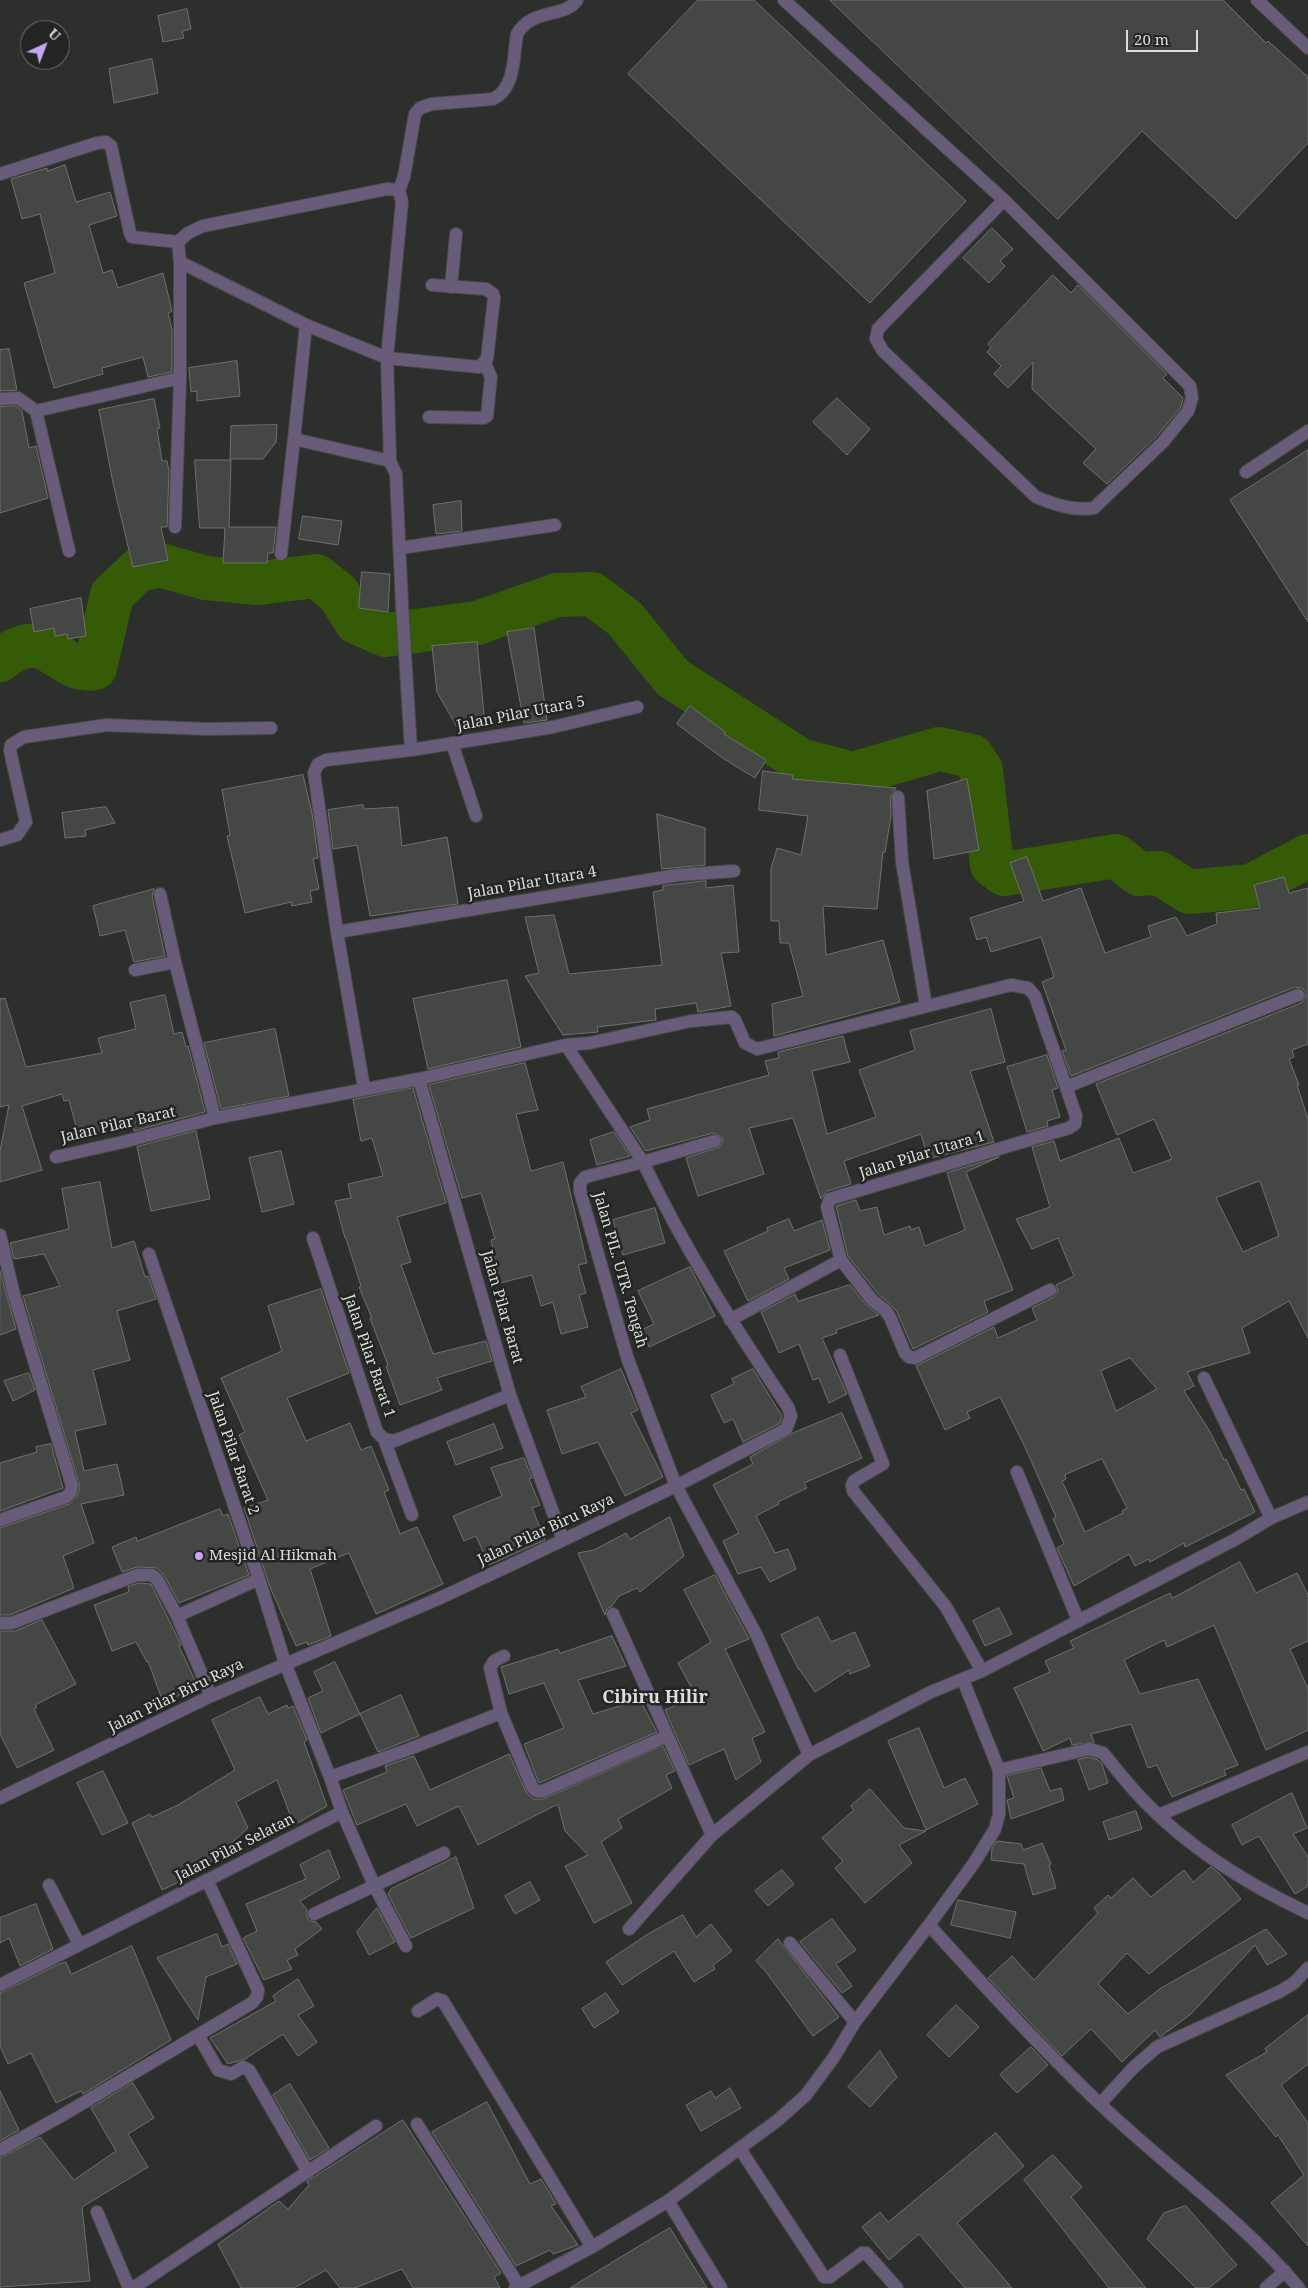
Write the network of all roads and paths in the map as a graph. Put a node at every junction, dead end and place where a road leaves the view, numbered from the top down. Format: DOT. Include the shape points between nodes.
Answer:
graph roads {
  1 [pos="577,0"];
  2 [pos="784,0"];
  3 [pos="1257,0"];
  4 [pos="1308,48"];
  5 [pos="0,174"];
  6 [pos="399,190"];
  7 [pos="1004,200"];
  8 [pos="456,234"];
  9 [pos="178,242"];
  10 [pos="180,262"];
  11 [pos="432,285"];
  12 [pos="451,287"];
  13 [pos="306,325"];
  14 [pos="387,358"];
  15 [pos="485,363"];
  16 [pos="180,378"];
  17 [pos="0,399"];
  18 [pos="36,411"];
  19 [pos="429,418"];
  20 [pos="1308,431"];
  21 [pos="294,439"];
  22 [pos="390,461"];
  23 [pos="1246,472"];
  24 [pos="555,526"];
  25 [pos="175,527"];
  26 [pos="400,548"];
  27 [pos="69,551"];
  28 [pos="281,554"];
  29 [pos="637,706"];
  30 [pos="270,728"];
  31 [pos="452,743"];
  32 [pos="411,750"];
  33 [pos="898,797"];
  34 [pos="476,816"];
  35 [pos="0,840"];
  36 [pos="734,871"];
  37 [pos="160,894"];
  38 [pos="337,932"];
  39 [pos="175,962"];
  40 [pos="135,970"];
  41 [pos="1298,995"];
  42 [pos="1035,996"];
  43 [pos="926,1006"];
  44 [pos="566,1045"];
  45 [pos="419,1079"];
  46 [pos="1066,1087"];
  47 [pos="364,1088"];
  48 [pos="215,1118"];
  49 [pos="715,1141"];
  50 [pos="56,1157"];
  51 [pos="644,1162"];
  52 [pos="0,1235"];
  53 [pos="313,1238"];
  54 [pos="149,1254"];
  55 [pos="841,1260"];
  56 [pos="1050,1290"];
  57 [pos="730,1320"];
  58 [pos="840,1355"];
  59 [pos="1204,1378"];
  60 [pos="510,1395"];
  61 [pos="384,1439"];
  62 [pos="1017,1472"];
  63 [pos="676,1486"];
  64 [pos="1308,1502"];
  65 [pos="412,1515"];
  66 [pos="1271,1518"];
  67 [pos="0,1520"];
  68 [pos="563,1540"];
  69 [pos="259,1579"];
  70 [pos="613,1614"];
  71 [pos="177,1616"];
  72 [pos="1078,1620"];
  73 [pos="0,1623"];
  74 [pos="504,1656"];
  75 [pos="285,1663"];
  76 [pos="982,1671"];
  77 [pos="963,1680"];
  78 [pos="211,1696"];
  79 [pos="501,1713"];
  80 [pos="667,1736"];
  81 [pos="1308,1752"];
  82 [pos="809,1755"];
  83 [pos="999,1770"];
  84 [pos="330,1776"];
  85 [pos="0,1798"];
  86 [pos="342,1812"];
  87 [pos="1159,1815"];
  88 [pos="712,1835"];
  89 [pos="444,1853"];
  90 [pos="207,1880"];
  91 [pos="49,1885"];
  92 [pos="374,1885"];
  93 [pos="1308,1913"];
  94 [pos="314,1914"];
  95 [pos="929,1925"];
  96 [pos="629,1930"];
  97 [pos="790,1943"];
  98 [pos="79,1944"];
  99 [pos="406,1946"];
  100 [pos="1308,1968"];
  101 [pos="0,1984"];
  102 [pos="418,2011"];
  103 [pos="854,2022"];
  104 [pos="198,2035"];
  105 [pos="1100,2104"];
  106 [pos="417,2124"];
  107 [pos="376,2126"];
  108 [pos="740,2149"];
  109 [pos="0,2150"];
  110 [pos="308,2172"];
  111 [pos="668,2201"];
  112 [pos="98,2212"];
  113 [pos="592,2247"];
  114 [pos="1284,2271"];
  115 [pos="517,2287"];
  116 [pos="128,2288"];
  117 [pos="133,2288"];
  118 [pos="721,2288"];
  119 [pos="897,2288"];
  120 [pos="1266,2288"];
  121 [pos="1299,2288"];
  1 -- 6 [label="street" via="573,6 541,15 521,27 510,80 502,94 420,108 415,114"];
  2 -- 7 [label="street"];
  3 -- 4 [label="street"];
  5 -- 9 [label="street" via="106,142 111,146 132,237"];
  6 -- 9 [label="street" via="388,189 203,226"];
  6 -- 14 [label="street" via="402,202"];
  7 -- 7 [label="street" via="1190,386 1192,398 1188,411 1163,442 1094,508 1080,510 1036,497 883,351 876,339 878,329"];
  8 -- 12 [label="street"];
  9 -- 10 [label="street"];
  10 -- 13 [label="street"];
  10 -- 16 [label="street"];
  11 -- 12 [label="street"];
  12 -- 15 [label="street" via="486,289 493,294"];
  13 -- 14 [label="street"];
  13 -- 21 [label="street"];
  14 -- 15 [label="street" via="479,367"];
  14 -- 22 [label="street"];
  15 -- 19 [label="street" via="491,377 487,416"];
  16 -- 18 [label="street"];
  16 -- 25 [label="street"];
  17 -- 18 [label="street" via="18,398"];
  18 -- 27 [label="street"];
  20 -- 23 [label="street"];
  21 -- 22 [label="street"];
  21 -- 28 [label="street"];
  22 -- 26 [label="street" via="396,474"];
  24 -- 26 [label="street"];
  26 -- 32 [label="street"];
  29 -- 31 [label="street, Jalan Pilar Utara 5" via="553,727"];
  30 -- 35 [label="street" via="107,725 24,737 12,745 10,751 26,822 17,835"];
  31 -- 32 [label="street, Jalan Pilar Utara 5"];
  31 -- 34 [label="street"];
  32 -- 38 [label="street, Jalan Pilar Utara 5" via="326,760 318,764 314,773"];
  33 -- 43 [label="street" via="902,862"];
  36 -- 38 [label="street, Jalan Pilar Utara 4" via="678,875"];
  37 -- 39 [label="street"];
  38 -- 47 [label="street"];
  39 -- 40 [label="street"];
  39 -- 48 [label="street"];
  41 -- 46 [label="street"];
  42 -- 43 [label="street, Jalan Pilar Barat" via="1028,988 1011,985"];
  42 -- 46 [label="street, Jalan Pilar Utara 1"];
  43 -- 44 [label="street, Jalan Pilar Barat" via="757,1049 745,1043 735,1020 728,1016"];
  44 -- 45 [label="street, Jalan Pilar Barat"];
  44 -- 51 [label="street"];
  45 -- 47 [label="street, Jalan Pilar Barat"];
  45 -- 60 [label="street, Jalan Pilar Barat"];
  46 -- 55 [label="street, Jalan Pilar Utara 1" via="1076,1116 1075,1124 1069,1128 830,1199 827,1207"];
  47 -- 48 [label="street, Jalan Pilar Barat"];
  48 -- 50 [label="street, Jalan Pilar Barat"];
  49 -- 51 [label="street"];
  51 -- 57 [label="street" via="654,1187"];
  51 -- 63 [label="street, Jalan PIL. UTR. Tengah" via="585,1177 580,1183 580,1191 627,1357"];
  52 -- 67 [label="street" via="13,1291 72,1486 66,1497"];
  53 -- 61 [label="street, Jalan Pilar Barat 1" via="378,1432"];
  54 -- 69 [label="street, Jalan Pilar Barat 2"];
  55 -- 56 [label="street" via="872,1300 885,1310 906,1353 915,1358"];
  55 -- 57 [label="street"];
  57 -- 63 [label="street, Jalan Pilar Biru Raya" via="788,1407 790,1423 786,1429"];
  58 -- 76 [label="street" via="883,1464 854,1481 853,1491 946,1607"];
  59 -- 66 [label="street"];
  60 -- 61 [label="street, Jalan Pilar Barat 1" via="394,1441"];
  60 -- 68 [label="street, Jalan Pilar Barat"];
  61 -- 65 [label="street"];
  62 -- 72 [label="street"];
  63 -- 68 [label="street, Jalan Pilar Biru Raya"];
  63 -- 82 [label="street" via="757,1636"];
  64 -- 66 [label="street"];
  66 -- 72 [label="street"];
  68 -- 75 [label="street, Jalan Pilar Biru Raya" via="440,1598"];
  69 -- 71 [label="street"];
  69 -- 75 [label="street, Jalan Pilar Barat 2"];
  70 -- 80 [label="street"];
  71 -- 73 [label="street" via="157,1579 146,1574 12,1624"];
  71 -- 78 [label="street"];
  72 -- 76 [label="street"];
  74 -- 79 [label="street" via="494,1661 490,1668"];
  75 -- 78 [label="street, Jalan Pilar Biru Raya"];
  75 -- 84 [label="street"];
  76 -- 77 [label="street"];
  77 -- 82 [label="street" via="931,1692"];
  77 -- 83 [label="street"];
  78 -- 85 [label="street, Jalan Pilar Biru Raya"];
  79 -- 80 [label="street" via="536,1791 543,1791"];
  79 -- 84 [label="street"];
  80 -- 88 [label="street"];
  81 -- 87 [label="street"];
  82 -- 88 [label="street"];
  83 -- 87 [label="street" via="1089,1749 1097,1750"];
  83 -- 95 [label="street" via="999,1814 994,1829 974,1863"];
  84 -- 86 [label="street"];
  86 -- 90 [label="street, Jalan Pilar Selatan"];
  86 -- 92 [label="street"];
  87 -- 93 [label="street" via="1199,1850 1267,1894"];
  88 -- 96 [label="street"];
  89 -- 92 [label="street"];
  90 -- 98 [label="street, Jalan Pilar Selatan"];
  90 -- 104 [label="street" via="258,1990 258,1997"];
  91 -- 98 [label="street"];
  92 -- 94 [label="street"];
  92 -- 99 [label="street"];
  95 -- 103 [label="street"];
  95 -- 105 [label="street"];
  97 -- 103 [label="street"];
  98 -- 101 [label="street, Jalan Pilar Selatan"];
  100 -- 105 [label="street" via="1294,1983 1279,1992 1157,2047"];
  102 -- 113 [label="street" via="437,1999 443,2001"];
  103 -- 108 [label="street" via="834,2057 806,2095"];
  104 -- 109 [label="street"];
  104 -- 110 [label="street" via="218,2070 231,2074 243,2067 249,2070"];
  105 -- 114 [label="street" via="1258,2243"];
  106 -- 115 [label="street"];
  107 -- 110 [label="street"];
  108 -- 111 [label="street"];
  108 -- 119 [label="street" via="824,2277 830,2277 866,2252"];
  110 -- 117 [label="street"];
  111 -- 113 [label="street"];
  111 -- 118 [label="street"];
  112 -- 116 [label="street"];
  113 -- 115 [label="street"];
  114 -- 120 [label="street"];
  114 -- 121 [label="street"];
}
